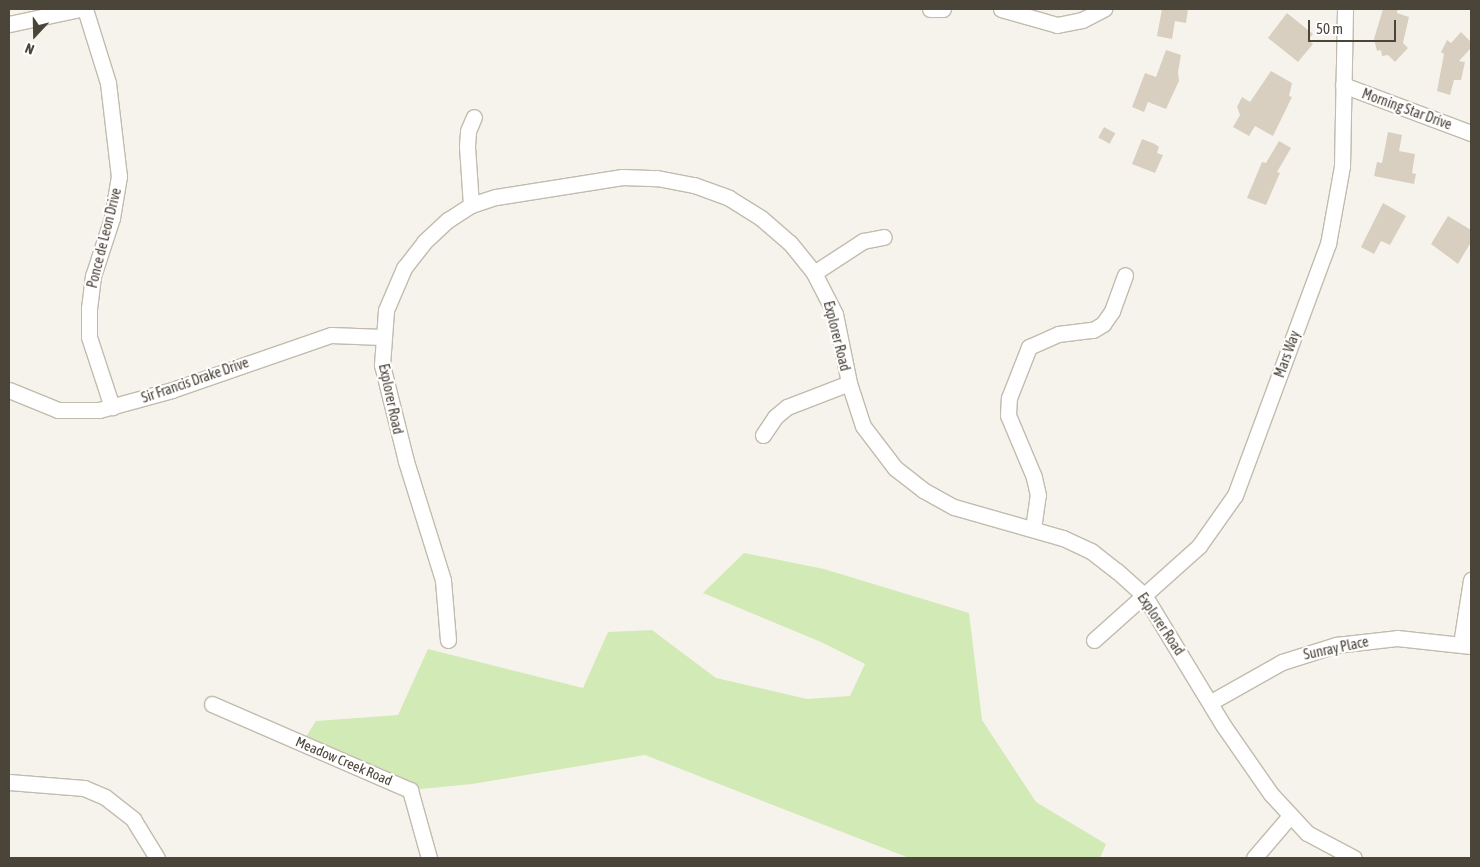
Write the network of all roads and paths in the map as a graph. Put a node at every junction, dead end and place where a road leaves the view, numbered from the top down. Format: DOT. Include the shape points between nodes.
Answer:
graph roads {
  1 [pos="79,9"];
  2 [pos="85,9"];
  3 [pos="930,9"];
  4 [pos="944,9"];
  5 [pos="1001,9"];
  6 [pos="1104,9"];
  7 [pos="1345,9"];
  8 [pos="9,24"];
  9 [pos="1343,85"];
  10 [pos="474,116"];
  11 [pos="1471,133"];
  12 [pos="471,205"];
  13 [pos="884,237"];
  14 [pos="814,273"];
  15 [pos="1125,275"];
  16 [pos="382,337"];
  17 [pos="849,383"];
  18 [pos="9,390"];
  19 [pos="112,408"];
  20 [pos="763,435"];
  21 [pos="1033,529"];
  22 [pos="1471,580"];
  23 [pos="1144,595"];
  24 [pos="448,640"];
  25 [pos="1094,640"];
  26 [pos="1466,645"];
  27 [pos="1211,702"];
  28 [pos="212,704"];
  29 [pos="9,782"];
  30 [pos="1290,816"];
  31 [pos="156,858"];
  32 [pos="429,858"];
  33 [pos="1254,858"];
  34 [pos="1354,858"];
  1 -- 8 [label="street"];
  2 -- 19 [label="street, Ponce de Leon Drive" via="108,83 119,176 112,218 93,276 89,308 89,337"];
  3 -- 4 [label="street"];
  5 -- 6 [label="street" via="1029,20 1057,25 1082,20"];
  7 -- 9 [label="street, Mars Way"];
  9 -- 11 [label="street, Morning Star Drive"];
  9 -- 23 [label="street, Mars Way" via="1342,166 1328,244 1235,495 1199,546"];
  10 -- 12 [label="street" via="467,146"];
  12 -- 14 [label="street, Explorer Road" via="496,196 604,178 639,176 675,180 729,198 761,218 790,243"];
  12 -- 16 [label="street, Explorer Road" via="436,230 404,268 390,297"];
  13 -- 14 [label="street" via="863,241"];
  14 -- 17 [label="street, Explorer Road" via="835,314"];
  15 -- 21 [label="street" via="1112,311 1103,324 1085,332 1058,334 1029,348 1009,398 1008,415 1034,477 1038,495"];
  16 -- 19 [label="street, Sir Francis Drake Drive" via="331,335"];
  16 -- 24 [label="street, Explorer Road" via="387,393 443,580"];
  17 -- 20 [label="street" via="787,407 775,417"];
  17 -- 21 [label="street, Explorer Road" via="863,426 883,455 909,480 954,507"];
  18 -- 19 [label="street, Sir Francis Drake Drive" via="58,410 85,412"];
  21 -- 23 [label="street, Explorer Road" via="1091,552"];
  22 -- 26 [label="street"];
  23 -- 25 [label="street, Mars Way"];
  23 -- 27 [label="street, Explorer Road"];
  26 -- 27 [label="street, Sunray Place" via="1388,638 1336,645 1282,662"];
  27 -- 30 [label="street, Explorer Road" via="1239,748"];
  28 -- 32 [label="street, Meadow Creek Road" via="410,790"];
  29 -- 31 [label="street" via="78,787 105,797 133,819"];
  30 -- 33 [label="street"];
  30 -- 34 [label="street, Explorer Road" via="1317,840"];
}
